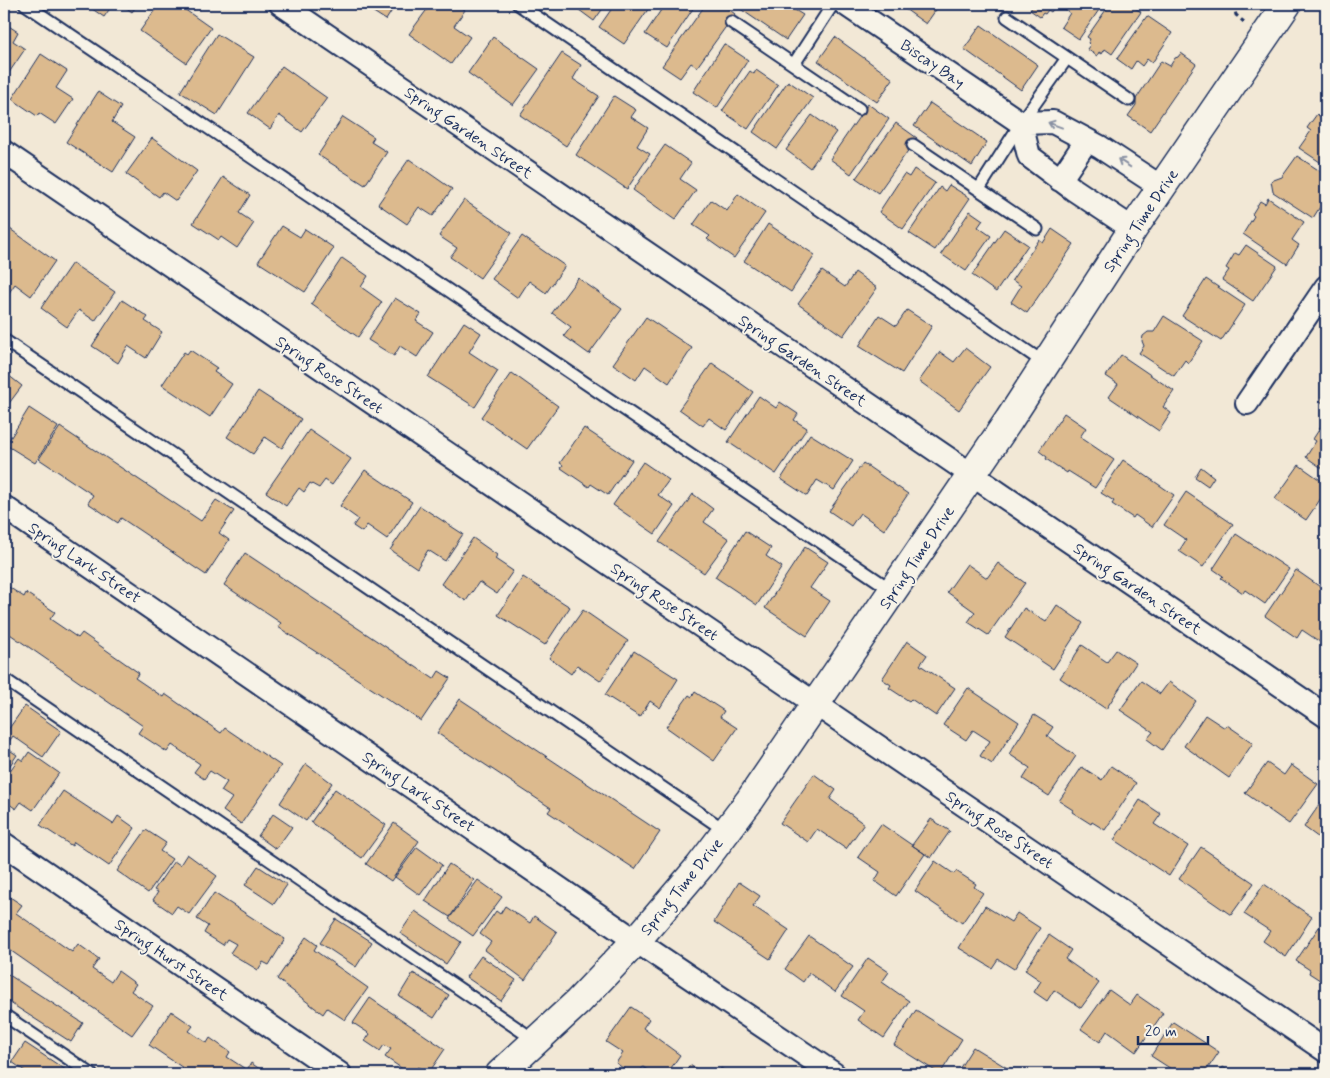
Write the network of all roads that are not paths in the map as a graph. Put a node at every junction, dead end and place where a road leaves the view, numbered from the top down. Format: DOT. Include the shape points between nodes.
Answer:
graph roads {
  1 [pos="25,4"];
  2 [pos="281,4"];
  3 [pos="518,4"];
  4 [pos="833,4"];
  5 [pos="845,4"];
  6 [pos="1287,4"];
  7 [pos="1007,17"];
  8 [pos="731,22"];
  9 [pos="1066,58"];
  10 [pos="794,64"];
  11 [pos="1129,100"];
  12 [pos="859,109"];
  13 [pos="1021,123"];
  14 [pos="1087,140"];
  15 [pos="913,145"];
  16 [pos="4,152"];
  17 [pos="1060,180"];
  18 [pos="1161,187"];
  19 [pos="979,190"];
  20 [pos="1037,229"];
  21 [pos="1133,229"];
  22 [pos="1326,287"];
  23 [pos="4,340"];
  24 [pos="1046,364"];
  25 [pos="1248,403"];
  26 [pos="970,475"];
  27 [pos="4,507"];
  28 [pos="893,591"];
  29 [pos="4,679"];
  30 [pos="816,704"];
  31 [pos="1326,716"];
  32 [pos="726,832"];
  33 [pos="4,844"];
  34 [pos="636,941"];
  35 [pos="4,1015"];
  36 [pos="536,1041"];
  37 [pos="1326,1051"];
  38 [pos="91,1074"];
  39 [pos="340,1074"];
  40 [pos="500,1074"];
  41 [pos="834,1074"];
  1 -- 28 [label="lane"];
  2 -- 26 [label="street, Spring Garden Street"];
  3 -- 24 [label="lane"];
  4 -- 10 [label="lane"];
  5 -- 13 [label="street, Biscay Bay"];
  6 -- 18 [label="street, Spring Time Drive"];
  7 -- 9 [label="lane"];
  8 -- 10 [label="lane"];
  9 -- 11 [label="lane"];
  9 -- 13 [label="lane"];
  10 -- 12 [label="lane"];
  14 -- 13 [label="street, one-way" via="1052,122"];
  13 -- 17 [label="street" via="1029,156"];
  13 -- 19 [label="lane"];
  14 -- 17 [label="street"];
  18 -- 14 [label="street, one-way"];
  15 -- 19 [label="lane"];
  16 -- 30 [label="street, Spring Rose Street"];
  17 -- 21 [label="street"];
  18 -- 21 [label="street, Spring Time Drive"];
  19 -- 20 [label="lane"];
  21 -- 24 [label="street, Spring Time Drive"];
  22 -- 25 [label="street"];
  23 -- 32 [label="lane"];
  24 -- 26 [label="street, Spring Time Drive"];
  26 -- 28 [label="street, Spring Time Drive"];
  26 -- 31 [label="street, Spring Garden Street"];
  27 -- 34 [label="street, Spring Lark Street"];
  28 -- 30 [label="street, Spring Time Drive"];
  29 -- 36 [label="lane"];
  30 -- 32 [label="street, Spring Time Drive"];
  30 -- 37 [label="street, Spring Rose Street"];
  32 -- 34 [label="street, Spring Time Drive"];
  33 -- 39 [label="street, Spring Hurst Street"];
  34 -- 36 [label="street, Spring Time Drive"];
  34 -- 41 [label="street, Spring Lark Street"];
  35 -- 38 [label="lane"];
  36 -- 40 [label="street, Spring Time Drive"];
}
